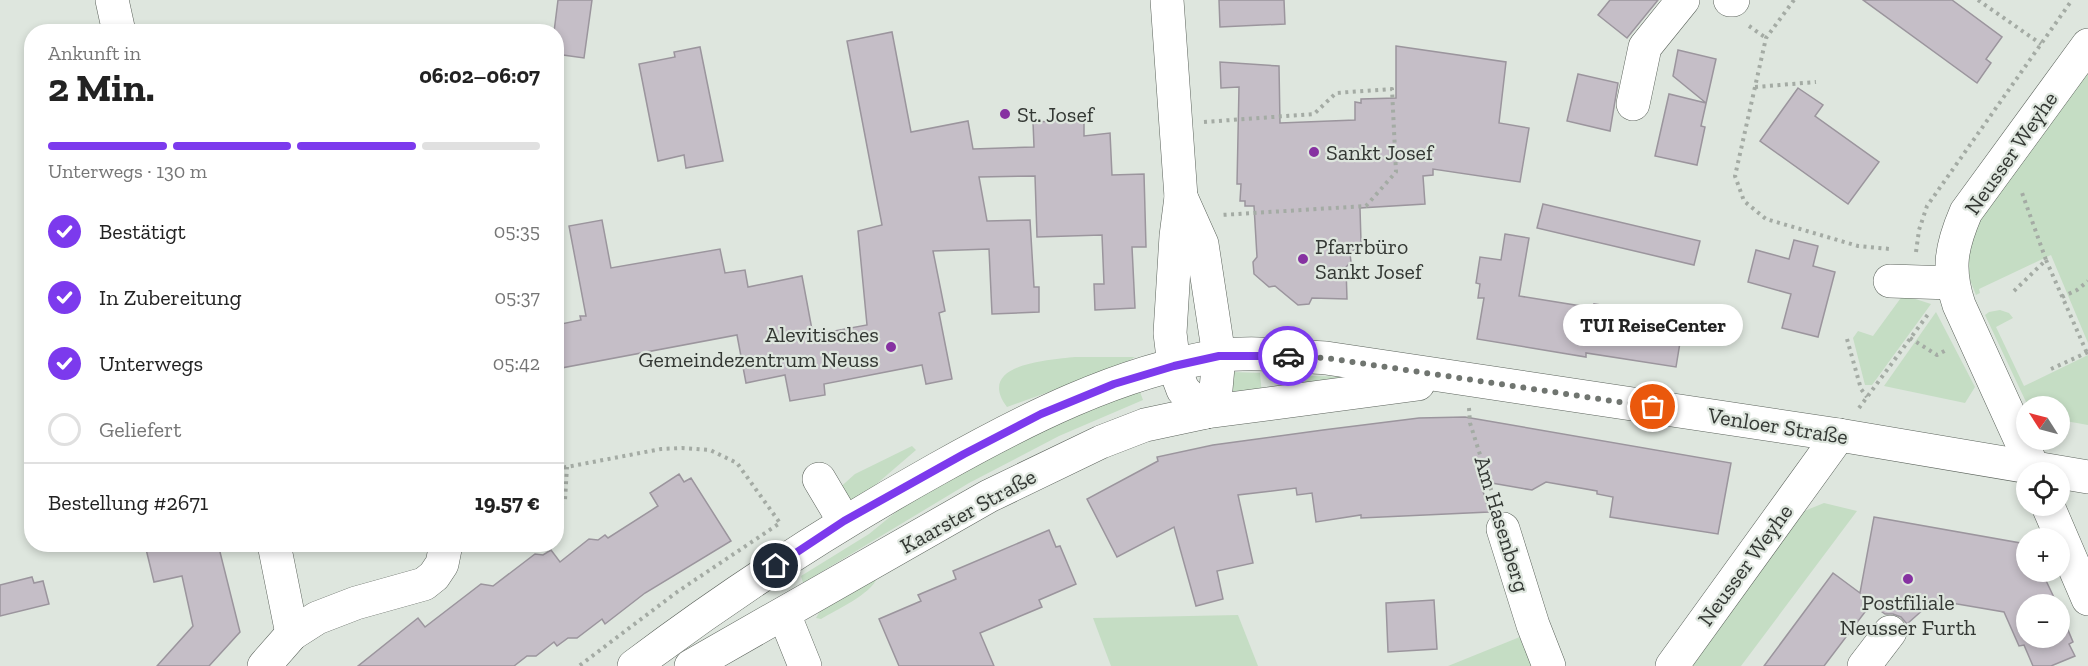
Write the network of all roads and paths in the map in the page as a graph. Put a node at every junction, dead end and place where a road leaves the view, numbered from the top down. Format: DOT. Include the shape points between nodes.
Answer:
graph roads {
  1 [pos="112,0"];
  2 [pos="1167,0"];
  3 [pos="1683,0"];
  4 [pos="1794,0"];
  5 [pos="1978,0"];
  6 [pos="117,24"];
  7 [pos="2041,44"];
  8 [pos="2088,45"];
  9 [pos="1816,82"];
  10 [pos="1755,87"];
  11 [pos="1633,104"];
  12 [pos="1176,124"];
  13 [pos="2027,181"];
  14 [pos="2021,190"];
  15 [pos="2014,199"];
  16 [pos="1186,207"];
  17 [pos="1909,254"];
  18 [pos="2046,260"];
  19 [pos="1891,265"];
  20 [pos="2088,281"];
  21 [pos="1952,283"];
  22 [pos="2014,291"];
  23 [pos="2062,297"];
  24 [pos="1847,339"];
  25 [pos="2087,352"];
  26 [pos="1219,356"];
  27 [pos="1174,366"];
  28 [pos="2051,369"];
  29 [pos="1467,379"];
  30 [pos="1868,397"];
  31 [pos="1206,412"];
  32 [pos="1839,435"];
  33 [pos="2030,462"];
  34 [pos="567,467"];
  35 [pos="2016,467"];
  36 [pos="564,468"];
  37 [pos="2070,475"];
  38 [pos="2088,477"];
  39 [pos="819,479"];
  40 [pos="564,502"];
  41 [pos="873,504"];
  42 [pos="2052,516"];
  43 [pos="844,521"];
  44 [pos="1503,529"];
  45 [pos="276,552"];
  46 [pos="444,552"];
  47 [pos="2088,599"];
  48 [pos="784,614"];
  49 [pos="1890,632"];
  50 [pos="292,634"];
  51 [pos="264,666"];
  52 [pos="579,666"];
  53 [pos="634,666"];
  54 [pos="691,666"];
  55 [pos="805,666"];
  56 [pos="1549,666"];
  57 [pos="1672,666"];
  58 [pos="1864,666"];
  1 -- 6 [label="main road"];
  2 -- 12 [label="main road"];
  3 -- 11 [label="main road" via="1645,47"];
  4 -- 10 [label="path" via="1766,38"];
  5 -- 7 [label="path"];
  8 -- 21 [label="main road, Neusser Weyhe" via="1966,212 1951,257"];
  9 -- 10 [label="path"];
  10 -- 19 [label="path" via="1735,176 1744,201 1766,219 1857,246"];
  12 -- 16 [label="main road"];
  12 -- 16 [label="path" via="1314,114 1336,93 1392,89 1396,172 1366,206"];
  13 -- 14 [label="path"];
  14 -- 15 [label="path"];
  14 -- 18 [label="path"];
  16 -- 26 [label="main road" via="1202,244"];
  16 -- 27 [label="main road" via="1176,236 1170,333"];
  17 -- 21 [label="path"];
  18 -- 22 [label="path"];
  18 -- 23 [label="path"];
  19 -- 21 [label="main road"];
  20 -- 23 [label="path"];
  21 -- 30 [label="path"];
  21 -- 33 [label="main road, Neusser Weyhe"];
  23 -- 25 [label="path"];
  24 -- 30 [label="path" via="1861,389"];
  25 -- 28 [label="path"];
  26 -- 27 [label="main road, Venloer Straße"];
  26 -- 29 [label="main road, Venloer Straße" via="1326,358"];
  26 -- 31 [label="main road" via="1216,389"];
  27 -- 31 [label="main road" via="1183,390"];
  27 -- 41 [label="main road" via="1114,384 1041,414"];
  29 -- 31 [label="main road, Venloer Straße"];
  29 -- 32 [label="main road, Venloer Straße"];
  29 -- 44 [label="path, Am Hasenberg" via="1470,423"];
  30 -- 32 [label="path"];
  31 -- 48 [label="main road, Kaarster Straße" via="1145,425 1101,442 989,496"];
  32 -- 35 [label="main road, Venloer Straße"];
  32 -- 57 [label="main road, Neusser Weyhe"];
  34 -- 36 [label="path"];
  34 -- 40 [label="path"];
  34 -- 52 [label="path" via="661,449 710,450 737,464 780,523 677,592"];
  37 -- 38 [label="main road, Venloer Straße"];
  39 -- 43 [label="main road"];
  41 -- 43 [label="main road"];
  41 -- 48 [label="main road" via="786,580 779,596"];
  42 -- 47 [label="main road"];
  43 -- 53 [label="main road" via="741,588"];
  44 -- 56 [label="main road, Am Hasenberg"];
  45 -- 50 [label="main road"];
  46 -- 50 [label="main road" via="442,564 424,584 356,603 317,618"];
  48 -- 54 [label="main road, Kaarster Straße"];
  48 -- 55 [label="main road"];
  49 -- 58 [label="main road"];
  50 -- 51 [label="main road"];
}
